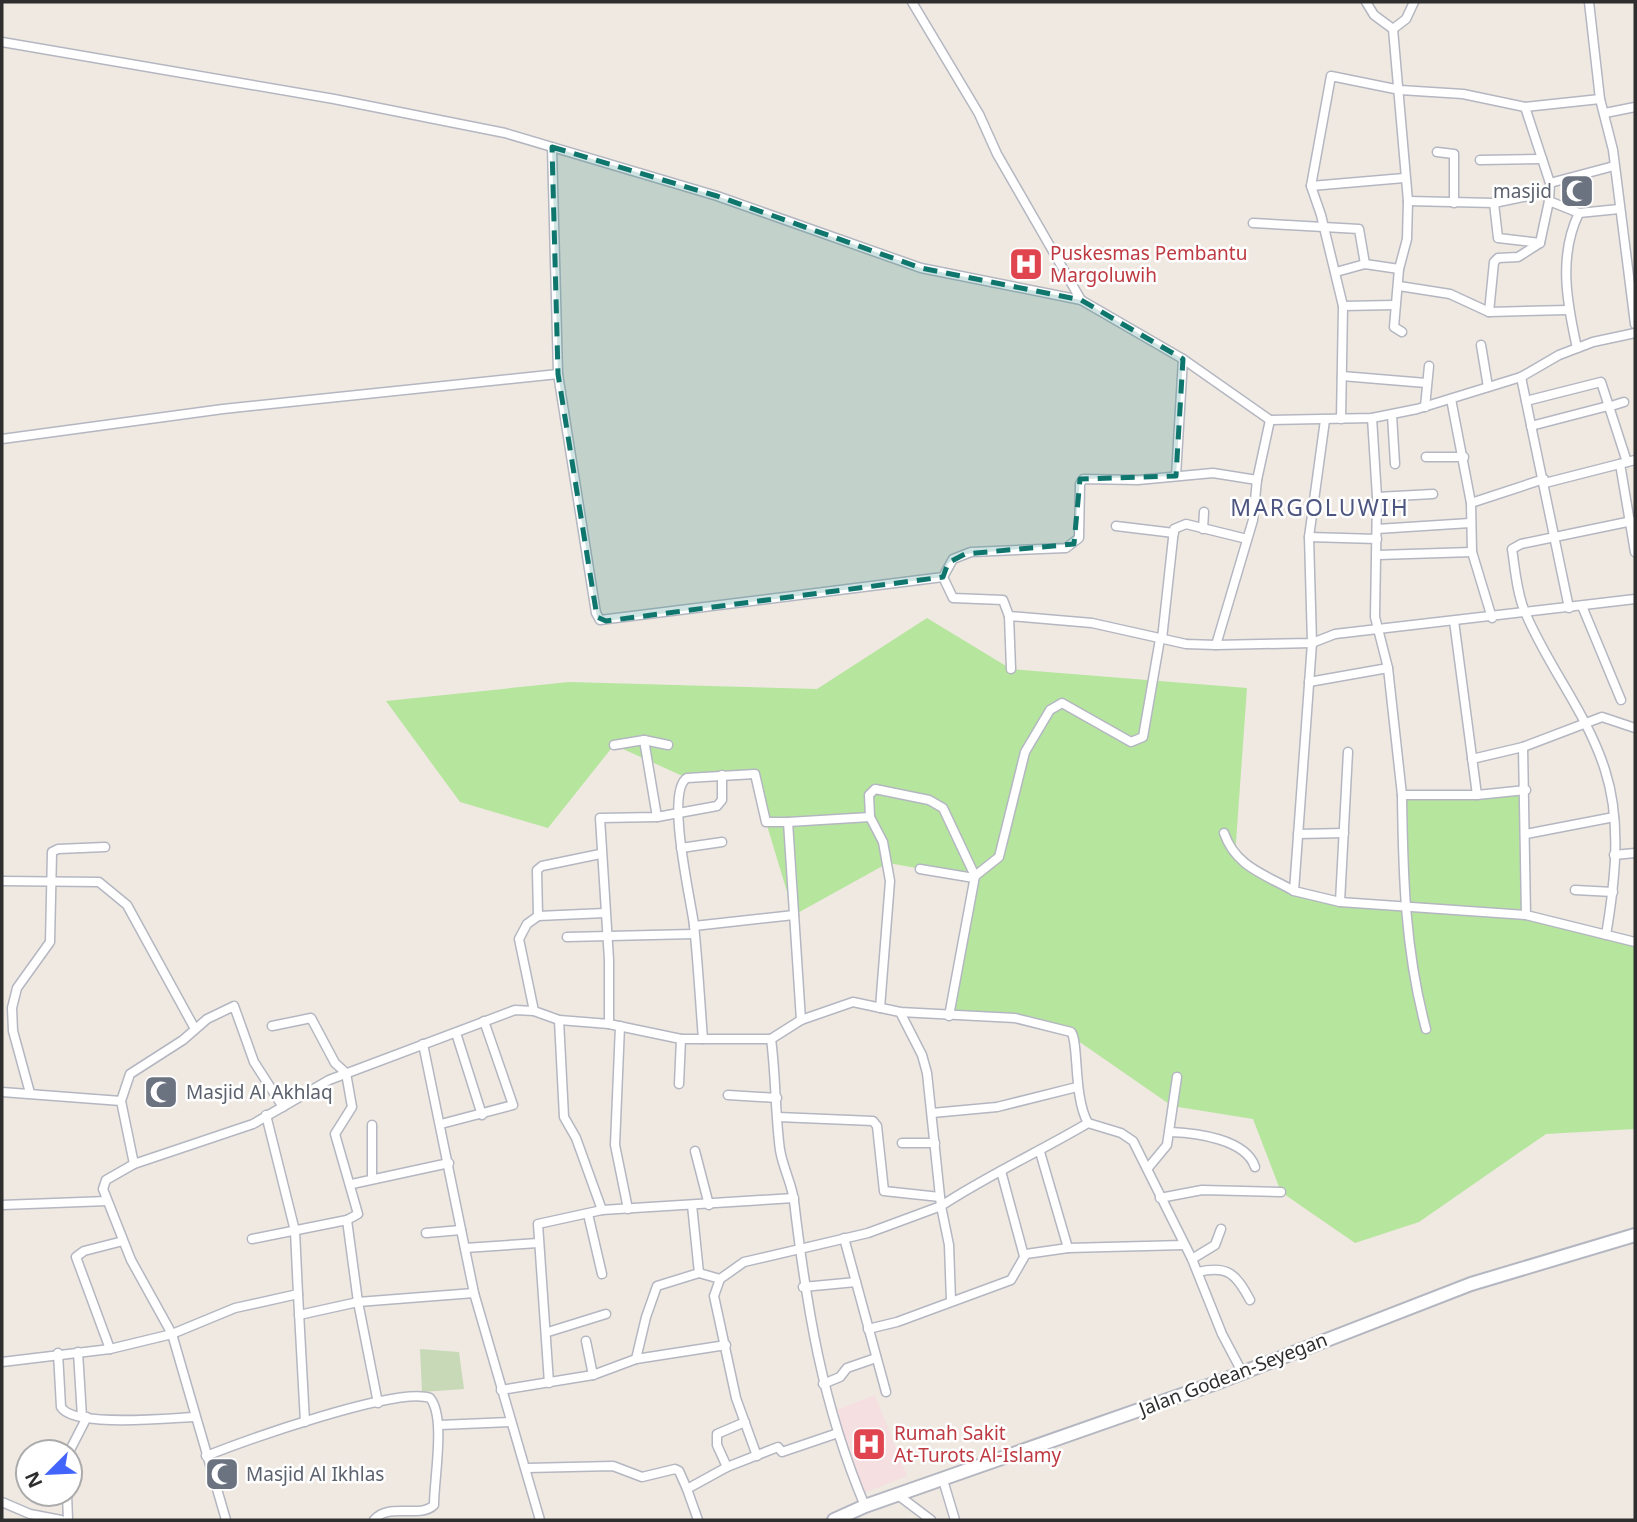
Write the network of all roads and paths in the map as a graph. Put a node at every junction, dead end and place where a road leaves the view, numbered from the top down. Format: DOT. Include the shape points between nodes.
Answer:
graph roads {
  1 [pos="912,2"];
  2 [pos="1366,2"];
  3 [pos="1414,2"];
  4 [pos="1589,2"];
  5 [pos="1393,29"];
  6 [pos="2,42"];
  7 [pos="1400,90"];
  8 [pos="1600,99"];
  9 [pos="1525,107"];
  10 [pos="1635,107"];
  11 [pos="1605,113"];
  12 [pos="552,147"];
  13 [pos="1437,152"];
  14 [pos="1542,159"];
  15 [pos="1480,160"];
  16 [pos="1614,166"];
  17 [pos="1404,178"];
  18 [pos="1549,183"];
  19 [pos="1311,186"];
  20 [pos="1548,197"];
  21 [pos="1408,201"];
  22 [pos="1454,203"];
  23 [pos="1494,203"];
  24 [pos="1619,209"];
  25 [pos="1579,213"];
  26 [pos="1253,223"];
  27 [pos="1324,229"];
  28 [pos="1540,243"];
  29 [pos="1365,264"];
  30 [pos="1399,269"];
  31 [pos="1336,272"];
  32 [pos="1399,286"];
  33 [pos="1081,300"];
  34 [pos="1394,305"];
  35 [pos="1343,306"];
  36 [pos="1568,310"];
  37 [pos="1489,312"];
  38 [pos="1635,324"];
  39 [pos="1402,332"];
  40 [pos="1635,333"];
  41 [pos="1481,345"];
  42 [pos="1577,348"];
  43 [pos="1183,359"];
  44 [pos="1429,366"];
  45 [pos="558,374"];
  46 [pos="1342,376"];
  47 [pos="1521,377"];
  48 [pos="1426,383"];
  49 [pos="1488,387"];
  50 [pos="1451,399"];
  51 [pos="1526,401"];
  52 [pos="1624,402"];
  53 [pos="1425,407"];
  54 [pos="1608,407"];
  55 [pos="1392,415"];
  56 [pos="1371,418"];
  57 [pos="1341,419"];
  58 [pos="1270,420"];
  59 [pos="1325,420"];
  60 [pos="1531,426"];
  61 [pos="2,439"];
  62 [pos="1426,457"];
  63 [pos="1464,457"];
  64 [pos="1628,462"];
  65 [pos="1395,464"];
  66 [pos="1176,476"];
  67 [pos="1257,480"];
  68 [pos="1544,481"];
  69 [pos="1433,494"];
  70 [pos="1377,497"];
  71 [pos="1471,503"];
  72 [pos="1204,512"];
  73 [pos="1632,521"];
  74 [pos="1469,523"];
  75 [pos="1116,526"];
  76 [pos="1203,529"];
  77 [pos="1174,533"];
  78 [pos="1377,534"];
  79 [pos="1309,537"];
  80 [pos="1247,539"];
  81 [pos="1556,539"];
  82 [pos="1472,552"];
  83 [pos="1635,552"];
  84 [pos="1378,555"];
  85 [pos="943,577"];
  86 [pos="1635,598"];
  87 [pos="1582,606"];
  88 [pos="1569,608"];
  89 [pos="1524,611"];
  90 [pos="1009,616"];
  91 [pos="1492,618"];
  92 [pos="1454,621"];
  93 [pos="1378,629"];
  94 [pos="1161,639"];
  95 [pos="1312,643"];
  96 [pos="1216,645"];
  97 [pos="1388,668"];
  98 [pos="1011,669"];
  99 [pos="1309,682"];
  100 [pos="1621,700"];
  101 [pos="1585,722"];
  102 [pos="1635,728"];
  103 [pos="644,740"];
  104 [pos="614,745"];
  105 [pos="668,745"];
  106 [pos="1523,747"];
  107 [pos="1348,752"];
  108 [pos="1472,759"];
  109 [pos="722,775"];
  110 [pos="1526,790"];
  111 [pos="1402,795"];
  112 [pos="1477,795"];
  113 [pos="678,814"];
  114 [pos="657,817"];
  115 [pos="870,817"];
  116 [pos="1614,817"];
  117 [pos="788,822"];
  118 [pos="1224,833"];
  119 [pos="1344,833"];
  120 [pos="1298,834"];
  121 [pos="1526,834"];
  122 [pos="722,842"];
  123 [pos="105,847"];
  124 [pos="681,848"];
  125 [pos="1635,853"];
  126 [pos="600,854"];
  127 [pos="1614,855"];
  128 [pos="920,869"];
  129 [pos="974,877"];
  130 [pos="53,880"];
  131 [pos="2,881"];
  132 [pos="1575,890"];
  133 [pos="1294,891"];
  134 [pos="1613,892"];
  135 [pos="1340,902"];
  136 [pos="1403,906"];
  137 [pos="605,913"];
  138 [pos="794,915"];
  139 [pos="1526,915"];
  140 [pos="538,916"];
  141 [pos="694,930"];
  142 [pos="608,934"];
  143 [pos="1606,935"];
  144 [pos="567,937"];
  145 [pos="1635,942"];
  146 [pos="880,1008"];
  147 [pos="534,1011"];
  148 [pos="900,1012"];
  149 [pos="949,1016"];
  150 [pos="559,1020"];
  151 [pos="801,1020"];
  152 [pos="484,1021"];
  153 [pos="609,1024"];
  154 [pos="272,1026"];
  155 [pos="620,1027"];
  156 [pos="195,1029"];
  157 [pos="1426,1029"];
  158 [pos="456,1033"];
  159 [pos="681,1039"];
  160 [pos="703,1039"];
  161 [pos="771,1039"];
  162 [pos="423,1044"];
  163 [pos="345,1073"];
  164 [pos="1177,1077"];
  165 [pos="679,1084"];
  166 [pos="1077,1087"];
  167 [pos="2,1092"];
  168 [pos="30,1093"];
  169 [pos="728,1095"];
  170 [pos="776,1098"];
  171 [pos="121,1101"];
  172 [pos="283,1107"];
  173 [pos="932,1113"];
  174 [pos="266,1115"];
  175 [pos="482,1115"];
  176 [pos="778,1117"];
  177 [pos="1088,1123"];
  178 [pos="441,1124"];
  179 [pos="372,1125"];
  180 [pos="1171,1132"];
  181 [pos="902,1143"];
  182 [pos="934,1143"];
  183 [pos="695,1151"];
  184 [pos="1040,1152"];
  185 [pos="449,1163"];
  186 [pos="134,1164"];
  187 [pos="1255,1167"];
  188 [pos="1148,1168"];
  189 [pos="1001,1171"];
  190 [pos="372,1178"];
  191 [pos="352,1184"];
  192 [pos="1281,1192"];
  193 [pos="794,1198"];
  194 [pos="1160,1198"];
  195 [pos="107,1201"];
  196 [pos="940,1201"];
  197 [pos="2,1205"];
  198 [pos="692,1205"];
  199 [pos="709,1205"];
  200 [pos="628,1209"];
  201 [pos="602,1210"];
  202 [pos="588,1214"];
  203 [pos="347,1220"];
  204 [pos="1221,1229"];
  205 [pos="461,1230"];
  206 [pos="295,1231"];
  207 [pos="425,1233"];
  208 [pos="1635,1235"];
  209 [pos="844,1238"];
  210 [pos="252,1239"];
  211 [pos="124,1241"];
  212 [pos="538,1244"];
  213 [pos="1184,1245"];
  214 [pos="465,1248"];
  215 [pos="1068,1248"];
  216 [pos="799,1251"];
  217 [pos="1024,1256"];
  218 [pos="1192,1259"];
  219 [pos="1198,1272"];
  220 [pos="699,1273"];
  221 [pos="602,1275"];
  222 [pos="720,1279"];
  223 [pos="856,1282"];
  224 [pos="803,1287"];
  225 [pos="474,1293"];
  226 [pos="298,1294"];
  227 [pos="1250,1300"];
  228 [pos="951,1301"];
  229 [pos="358,1302"];
  230 [pos="606,1314"];
  231 [pos="299,1315"];
  232 [pos="868,1329"];
  233 [pos="548,1332"];
  234 [pos="172,1334"];
  235 [pos="586,1341"];
  236 [pos="726,1345"];
  237 [pos="110,1349"];
  238 [pos="78,1352"];
  239 [pos="58,1353"];
  240 [pos="876,1358"];
  241 [pos="636,1359"];
  242 [pos="2,1362"];
  243 [pos="1242,1372"];
  244 [pos="593,1375"];
  245 [pos="549,1382"];
  246 [pos="823,1384"];
  247 [pos="501,1390"];
  248 [pos="886,1392"];
  249 [pos="378,1403"];
  250 [pos="85,1417"];
  251 [pos="195,1417"];
  252 [pos="305,1422"];
  253 [pos="512,1422"];
  254 [pos="745,1422"];
  255 [pos="440,1425"];
  256 [pos="838,1433"];
  257 [pos="75,1438"];
  258 [pos="205,1456"];
  259 [pos="757,1456"];
  260 [pos="727,1467"];
  261 [pos="527,1468"];
  262 [pos="943,1480"];
  263 [pos="687,1489"];
  264 [pos="898,1495"];
  265 [pos="2,1502"];
  266 [pos="864,1506"];
  267 [pos="61,1520"];
  268 [pos="225,1520"];
  269 [pos="374,1520"];
  270 [pos="540,1520"];
  271 [pos="698,1520"];
  272 [pos="834,1520"];
  273 [pos="931,1520"];
  274 [pos="955,1520"];
  1 -- 33 [label="street"];
  2 -- 5 [label="street" via="1374,15"];
  3 -- 5 [label="street" via="1406,19"];
  4 -- 8 [label="street"];
  5 -- 7 [label="street"];
  6 -- 12 [label="street" via="334,100 505,133"];
  7 -- 9 [label="street" via="1463,94"];
  7 -- 17 [label="street"];
  7 -- 19 [label="street" via="1329,78"];
  8 -- 9 [label="street"];
  8 -- 11 [label="street"];
  9 -- 14 [label="street"];
  10 -- 11 [label="street"];
  11 -- 16 [label="street"];
  12 -- 33 [label="street" via="717,196 920,268"];
  12 -- 45 [label="street"];
  13 -- 22 [label="street" via="1454,154"];
  14 -- 15 [label="street"];
  14 -- 18 [label="street"];
  16 -- 18 [label="street"];
  16 -- 24 [label="street"];
  17 -- 19 [label="street"];
  17 -- 21 [label="street"];
  18 -- 20 [label="street"];
  19 -- 27 [label="street"];
  20 -- 23 [label="street"];
  20 -- 25 [label="street"];
  20 -- 28 [label="street"];
  21 -- 22 [label="street"];
  21 -- 30 [label="street" via="1407,239"];
  22 -- 23 [label="street"];
  23 -- 28 [label="street" via="1498,238"];
  24 -- 25 [label="street"];
  24 -- 38 [label="street"];
  25 -- 36 [label="street" via="1566,251"];
  26 -- 27 [label="street"];
  27 -- 29 [label="street" via="1361,230"];
  27 -- 31 [label="street"];
  28 -- 37 [label="street" via="1518,257 1495,260"];
  29 -- 30 [label="street"];
  29 -- 31 [label="street"];
  30 -- 32 [label="street"];
  31 -- 35 [label="street"];
  32 -- 34 [label="street"];
  32 -- 37 [label="street" via="1450,294"];
  33 -- 43 [label="street"];
  34 -- 35 [label="street"];
  34 -- 39 [label="street" via="1394,327"];
  35 -- 46 [label="street"];
  36 -- 37 [label="street"];
  36 -- 42 [label="street"];
  40 -- 42 [label="street"];
  41 -- 49 [label="street"];
  42 -- 47 [label="street"];
  43 -- 58 [label="street"];
  43 -- 66 [label="street"];
  44 -- 48 [label="street"];
  45 -- 61 [label="street" via="235,408"];
  45 -- 85 [label="street" via="600,620"];
  46 -- 48 [label="street"];
  46 -- 57 [label="street"];
  47 -- 49 [label="street"];
  47 -- 51 [label="street"];
  48 -- 53 [label="street"];
  49 -- 50 [label="street"];
  50 -- 53 [label="street"];
  50 -- 63 [label="street"];
  51 -- 54 [label="street" via="1596,380 1602,383"];
  51 -- 60 [label="street"];
  52 -- 54 [label="street"];
  53 -- 55 [label="street"];
  54 -- 60 [label="street"];
  54 -- 64 [label="street"];
  55 -- 56 [label="street"];
  55 -- 65 [label="street"];
  56 -- 57 [label="street"];
  56 -- 70 [label="street"];
  57 -- 59 [label="street"];
  58 -- 59 [label="street"];
  58 -- 67 [label="street"];
  59 -- 79 [label="street"];
  60 -- 68 [label="street"];
  62 -- 63 [label="street"];
  63 -- 71 [label="street"];
  64 -- 68 [label="street"];
  64 -- 73 [label="street"];
  66 -- 67 [label="street" via="1213,472"];
  66 -- 85 [label="street" via="1083,479 1079,538 1074,544 965,554 948,563"];
  67 -- 80 [label="street"];
  68 -- 71 [label="street"];
  68 -- 81 [label="street"];
  69 -- 70 [label="street"];
  70 -- 78 [label="street"];
  71 -- 74 [label="street"];
  72 -- 76 [label="street"];
  73 -- 81 [label="street"];
  73 -- 83 [label="street"];
  74 -- 78 [label="street"];
  74 -- 82 [label="street"];
  75 -- 77 [label="street"];
  76 -- 77 [label="street" via="1180,524"];
  76 -- 80 [label="street"];
  77 -- 94 [label="street"];
  78 -- 79 [label="street"];
  78 -- 84 [label="street"];
  79 -- 95 [label="street"];
  80 -- 96 [label="street"];
  81 -- 88 [label="street"];
  81 -- 89 [label="street" via="1512,549"];
  82 -- 84 [label="street"];
  82 -- 91 [label="street"];
  84 -- 93 [label="street"];
  85 -- 90 [label="street" via="953,598 1003,600"];
  86 -- 87 [label="street"];
  87 -- 88 [label="street"];
  87 -- 100 [label="street"];
  88 -- 89 [label="street"];
  89 -- 91 [label="street"];
  89 -- 101 [label="street"];
  90 -- 94 [label="street" via="1093,623"];
  90 -- 98 [label="street"];
  91 -- 92 [label="street"];
  92 -- 93 [label="street"];
  92 -- 108 [label="street"];
  93 -- 95 [label="street" via="1335,634"];
  93 -- 97 [label="street"];
  94 -- 96 [label="street"];
  94 -- 129 [label="street" via="1143,737 1131,742 1062,703 1053,707 1025,752 999,858"];
  95 -- 96 [label="street"];
  95 -- 99 [label="street"];
  97 -- 99 [label="street"];
  97 -- 111 [label="street"];
  99 -- 120 [label="street"];
  101 -- 102 [label="street" via="1602,717"];
  101 -- 106 [label="street"];
  101 -- 116 [label="street" via="1606,771"];
  103 -- 104 [label="street"];
  103 -- 105 [label="street"];
  103 -- 114 [label="street"];
  106 -- 108 [label="street"];
  106 -- 110 [label="street"];
  107 -- 119 [label="street"];
  108 -- 112 [label="street"];
  109 -- 113 [label="street" via="720,803"];
  109 -- 113 [label="street" via="683,779"];
  109 -- 117 [label="street" via="756,774 766,822"];
  110 -- 112 [label="street"];
  110 -- 121 [label="street"];
  111 -- 112 [label="street"];
  111 -- 136 [label="street"];
  113 -- 114 [label="street"];
  113 -- 124 [label="street"];
  114 -- 126 [label="street" via="600,818"];
  115 -- 117 [label="street"];
  115 -- 129 [label="street" via="869,795 875,789 938,804"];
  115 -- 146 [label="street" via="883,842 890,881"];
  116 -- 121 [label="street"];
  116 -- 127 [label="street"];
  117 -- 138 [label="street"];
  118 -- 133 [label="street" via="1241,861"];
  119 -- 120 [label="street"];
  119 -- 135 [label="street"];
  120 -- 133 [label="street"];
  121 -- 139 [label="street"];
  122 -- 124 [label="street"];
  123 -- 130 [label="street" via="54,850"];
  124 -- 141 [label="street"];
  125 -- 127 [label="street"];
  126 -- 137 [label="street"];
  126 -- 140 [label="street" via="539,867"];
  127 -- 134 [label="street"];
  128 -- 129 [label="street"];
  129 -- 149 [label="street"];
  130 -- 131 [label="street"];
  130 -- 156 [label="street" via="99,882 127,905"];
  130 -- 168 [label="street" via="50,942 17,988 12,1008 13,1031"];
  132 -- 134 [label="street"];
  133 -- 135 [label="street"];
  134 -- 143 [label="street"];
  135 -- 136 [label="street"];
  136 -- 139 [label="street"];
  136 -- 157 [label="street" via="1414,984"];
  137 -- 140 [label="street"];
  137 -- 142 [label="street"];
  138 -- 141 [label="street"];
  138 -- 151 [label="street"];
  139 -- 143 [label="street"];
  140 -- 147 [label="street" via="519,939"];
  141 -- 142 [label="street"];
  141 -- 160 [label="street"];
  142 -- 144 [label="street"];
  142 -- 153 [label="street"];
  143 -- 145 [label="street"];
  146 -- 148 [label="street"];
  146 -- 151 [label="street" via="853,1002"];
  147 -- 150 [label="street"];
  147 -- 152 [label="street" via="515,1010"];
  148 -- 149 [label="street"];
  148 -- 173 [label="street" via="922,1055"];
  149 -- 166 [label="street" via="1015,1018 1072,1032"];
  150 -- 153 [label="street"];
  150 -- 201 [label="street" via="565,1117"];
  151 -- 161 [label="street"];
  152 -- 158 [label="street"];
  152 -- 175 [label="street" via="513,1104"];
  153 -- 155 [label="street"];
  154 -- 163 [label="street" via="311,1018"];
  155 -- 159 [label="street"];
  155 -- 200 [label="street" via="615,1144"];
  156 -- 171 [label="street" via="130,1074"];
  156 -- 172 [label="street" via="206,1019 237,1007 254,1062"];
  158 -- 162 [label="street"];
  158 -- 175 [label="street"];
  159 -- 160 [label="street"];
  159 -- 165 [label="street"];
  160 -- 161 [label="street"];
  161 -- 170 [label="street"];
  162 -- 163 [label="street"];
  162 -- 178 [label="street"];
  163 -- 172 [label="street"];
  163 -- 191 [label="street" via="352,1107 335,1134"];
  164 -- 180 [label="street"];
  166 -- 173 [label="street" via="997,1107"];
  166 -- 177 [label="street"];
  167 -- 168 [label="street"];
  168 -- 171 [label="street"];
  169 -- 170 [label="street"];
  170 -- 176 [label="street"];
  171 -- 186 [label="street"];
  172 -- 174 [label="street"];
  173 -- 182 [label="street"];
  174 -- 186 [label="street" via="253,1124"];
  174 -- 206 [label="street"];
  175 -- 178 [label="street"];
  176 -- 193 [label="street" via="780,1151"];
  176 -- 196 [label="street" via="873,1121 884,1191"];
  177 -- 184 [label="street"];
  177 -- 188 [label="street" via="1133,1141"];
  178 -- 185 [label="street"];
  179 -- 190 [label="street"];
  180 -- 187 [label="street" via="1196,1134 1244,1150"];
  180 -- 188 [label="street" via="1167,1145"];
  181 -- 182 [label="street"];
  182 -- 196 [label="street"];
  183 -- 199 [label="street"];
  184 -- 189 [label="street"];
  184 -- 215 [label="street"];
  185 -- 190 [label="street"];
  185 -- 205 [label="street"];
  186 -- 195 [label="street" via="103,1183"];
  188 -- 194 [label="street"];
  189 -- 196 [label="street"];
  189 -- 217 [label="street"];
  190 -- 191 [label="street"];
  191 -- 203 [label="street" via="358,1214"];
  192 -- 194 [label="street" via="1202,1190"];
  193 -- 199 [label="street"];
  193 -- 216 [label="street"];
  194 -- 213 [label="street"];
  195 -- 197 [label="street"];
  195 -- 211 [label="street"];
  196 -- 209 [label="street" via="868,1233"];
  196 -- 228 [label="street" via="949,1245"];
  198 -- 199 [label="street"];
  198 -- 200 [label="street"];
  198 -- 220 [label="street"];
  200 -- 201 [label="street"];
  201 -- 202 [label="street"];
  202 -- 212 [label="street" via="538,1224"];
  202 -- 221 [label="street"];
  203 -- 206 [label="street"];
  203 -- 229 [label="street"];
  204 -- 218 [label="street" via="1215,1245"];
  205 -- 207 [label="street"];
  205 -- 214 [label="street"];
  206 -- 210 [label="street"];
  206 -- 226 [label="street"];
  208 -- 243 [label="main road, Jalan Godean-Seyegan" via="1471,1284"];
  209 -- 216 [label="street"];
  209 -- 223 [label="street"];
  211 -- 234 [label="street"];
  211 -- 237 [label="street" via="76,1257"];
  212 -- 214 [label="street"];
  212 -- 233 [label="street"];
  213 -- 215 [label="street"];
  213 -- 218 [label="street"];
  214 -- 225 [label="street"];
  215 -- 217 [label="street"];
  216 -- 222 [label="street" via="744,1262"];
  216 -- 224 [label="street"];
  217 -- 228 [label="street" via="1011,1280"];
  218 -- 219 [label="street"];
  219 -- 227 [label="street" via="1216,1268 1231,1274 1240,1280"];
  219 -- 243 [label="street"];
  220 -- 222 [label="street"];
  220 -- 241 [label="street" via="657,1286"];
  222 -- 236 [label="street" via="714,1296"];
  223 -- 224 [label="street"];
  223 -- 232 [label="street"];
  224 -- 246 [label="street"];
  225 -- 229 [label="street"];
  225 -- 247 [label="street"];
  226 -- 231 [label="street"];
  226 -- 234 [label="street" via="235,1308"];
  228 -- 232 [label="street"];
  229 -- 231 [label="street"];
  229 -- 249 [label="street"];
  230 -- 233 [label="street"];
  231 -- 252 [label="street"];
  232 -- 240 [label="street"];
  233 -- 245 [label="street"];
  234 -- 237 [label="street"];
  234 -- 251 [label="street"];
  235 -- 244 [label="street"];
  236 -- 241 [label="street"];
  236 -- 254 [label="street"];
  237 -- 238 [label="street"];
  238 -- 239 [label="street"];
  238 -- 250 [label="street"];
  239 -- 242 [label="street"];
  239 -- 250 [label="street" via="61,1407 69,1415"];
  240 -- 246 [label="street" via="847,1368 840,1377"];
  240 -- 248 [label="street"];
  241 -- 244 [label="street"];
  243 -- 262 [label="main road, Jalan Godean-Seyegan"];
  244 -- 245 [label="street"];
  245 -- 247 [label="street"];
  246 -- 256 [label="street"];
  247 -- 253 [label="street"];
  249 -- 252 [label="street"];
  249 -- 255 [label="street" via="426,1397 433,1402"];
  250 -- 251 [label="street"];
  250 -- 257 [label="street"];
  251 -- 258 [label="street"];
  252 -- 258 [label="street"];
  253 -- 255 [label="street"];
  253 -- 261 [label="street"];
  254 -- 259 [label="street"];
  254 -- 260 [label="street" via="717,1434"];
  255 -- 269 [label="street" via="433,1506 383,1514"];
  256 -- 259 [label="street"];
  256 -- 266 [label="street"];
  258 -- 268 [label="street"];
  259 -- 260 [label="street"];
  260 -- 263 [label="street"];
  261 -- 263 [label="street" via="613,1466 642,1477 675,1469"];
  261 -- 270 [label="street"];
  262 -- 264 [label="main road, Jalan Godean-Seyegan"];
  262 -- 274 [label="street"];
  263 -- 271 [label="street"];
  264 -- 266 [label="main road, Jalan Godean-Seyegan"];
  264 -- 273 [label="street"];
  265 -- 267 [label="street"];
  266 -- 272 [label="main road, Jalan Godean-Seyegan"];
}
